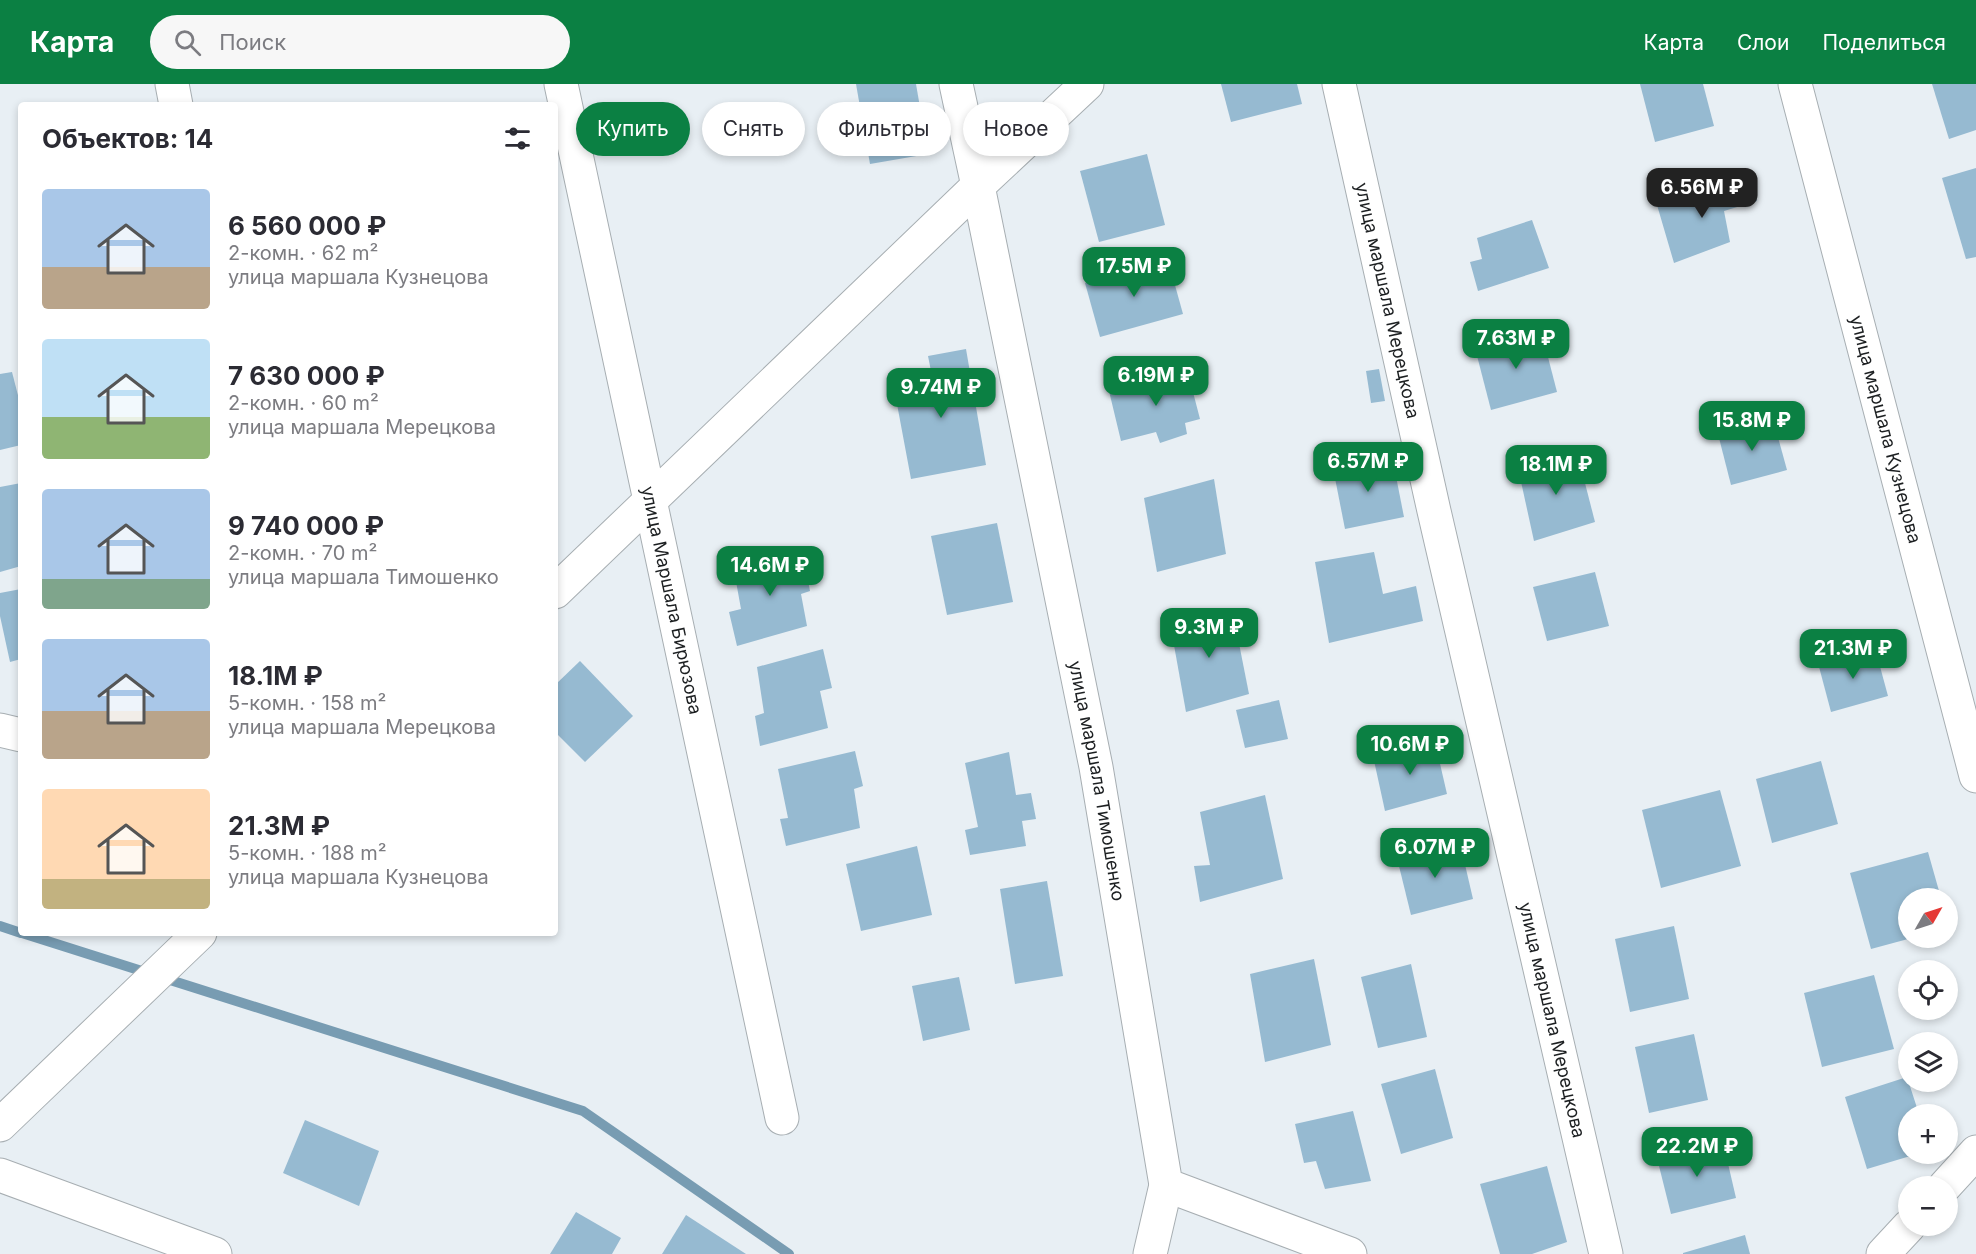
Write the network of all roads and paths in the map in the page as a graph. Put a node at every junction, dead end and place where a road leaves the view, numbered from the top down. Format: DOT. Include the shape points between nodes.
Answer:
graph roads {
  1 [pos="172,84"];
  2 [pos="561,84"];
  3 [pos="956,84"];
  4 [pos="1087,84"];
  5 [pos="1339,84"];
  6 [pos="1795,84"];
  7 [pos="175,102"];
  8 [pos="978,186"];
  9 [pos="650,501"];
  10 [pos="558,589"];
  11 [pos="0,730"];
  12 [pos="18,734"];
  13 [pos="1976,776"];
  14 [pos="197,936"];
  15 [pos="782,1118"];
  16 [pos="0,1125"];
  17 [pos="1976,1152"];
  18 [pos="0,1175"];
  19 [pos="1954,1176"];
  20 [pos="1166,1185"];
  21 [pos="1900,1236"];
  22 [pos="215,1254"];
  23 [pos="1150,1254"];
  24 [pos="1350,1254"];
  25 [pos="1606,1254"];
  26 [pos="1883,1254"];
  1 -- 7 [label="street"];
  2 -- 9 [label="street, улица Маршала Бирюзова"];
  3 -- 8 [label="street, улица маршала Тимошенко"];
  4 -- 8 [label="street"];
  5 -- 25 [label="street, улица маршала Мерецкова"];
  6 -- 13 [label="street, улица маршала Кузнецова"];
  8 -- 9 [label="street"];
  8 -- 20 [label="street, улица маршала Тимошенко" via="1096,767"];
  9 -- 10 [label="street"];
  9 -- 15 [label="street, улица Маршала Бирюзова"];
  11 -- 12 [label="street"];
  14 -- 16 [label="street"];
  17 -- 19 [label="street"];
  18 -- 22 [label="street"];
  20 -- 23 [label="street"];
  20 -- 24 [label="street"];
  21 -- 26 [label="street"];
}
